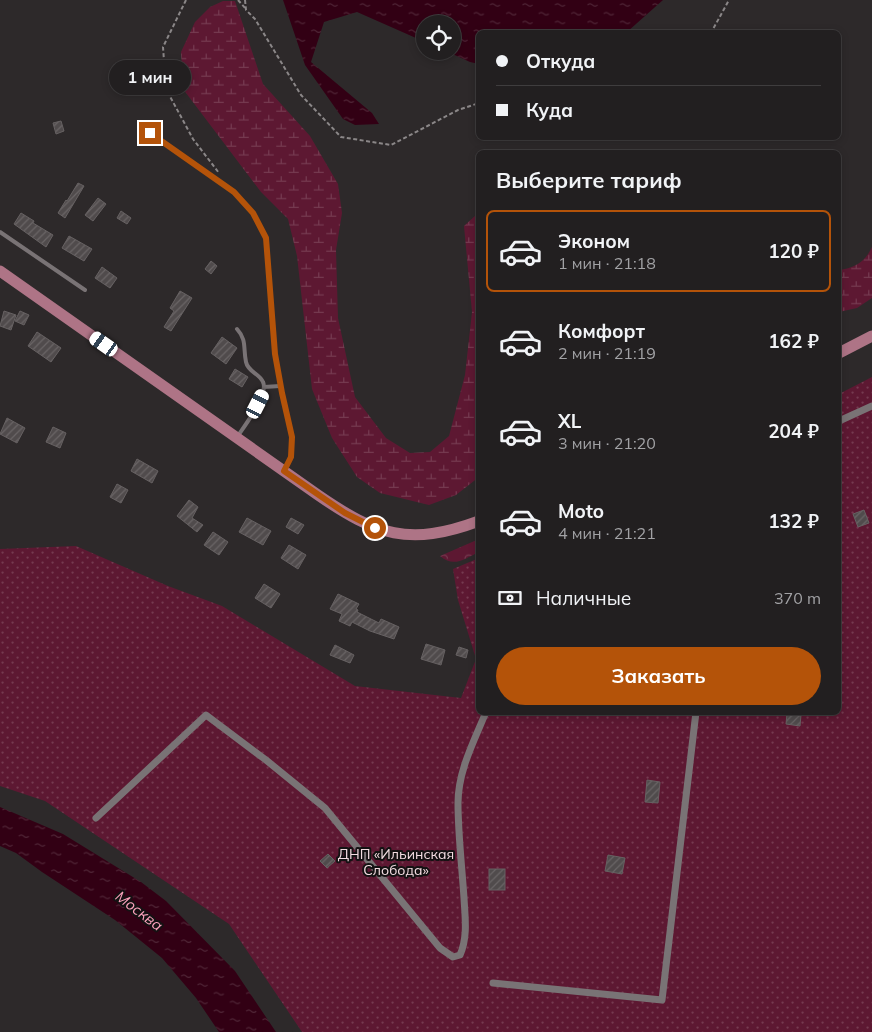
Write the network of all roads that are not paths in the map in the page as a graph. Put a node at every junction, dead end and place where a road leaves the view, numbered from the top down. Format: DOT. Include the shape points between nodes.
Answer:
graph roads {
  1 [pos="150,133"];
  2 [pos="0,232"];
  3 [pos="0,271"];
  4 [pos="85,290"];
  5 [pos="237,329"];
  6 [pos="871,339"];
  7 [pos="841,353"];
  8 [pos="280,386"];
  9 [pos="264,387"];
  10 [pos="872,406"];
  11 [pos="841,421"];
  12 [pos="238,437"];
  13 [pos="284,471"];
  14 [pos="476,522"];
  15 [pos="485,715"];
  16 [pos="696,715"];
  17 [pos="96,818"];
  18 [pos="494,984"];
  1 -- 8 [label="lane" via="234,192 258,221 266,238"];
  2 -- 4 [label="lane"];
  3 -- 12 [label="main road"];
  5 -- 9 [label="lane" via="244,340 247,365 263,380"];
  6 -- 7 [label="main road"];
  8 -- 9 [label="lane"];
  8 -- 13 [label="lane" via="292,437 291,457"];
  9 -- 12 [label="lane" via="252,416"];
  10 -- 11 [label="street"];
  12 -- 13 [label="main road"];
  13 -- 14 [label="main road" via="345,513 384,531 424,534"];
  15 -- 17 [label="street" via="460,781 458,803 465,943 460,954 452,958 440,948 324,808 206,715"];
  16 -- 18 [label="street" via="662,1000"];
}
